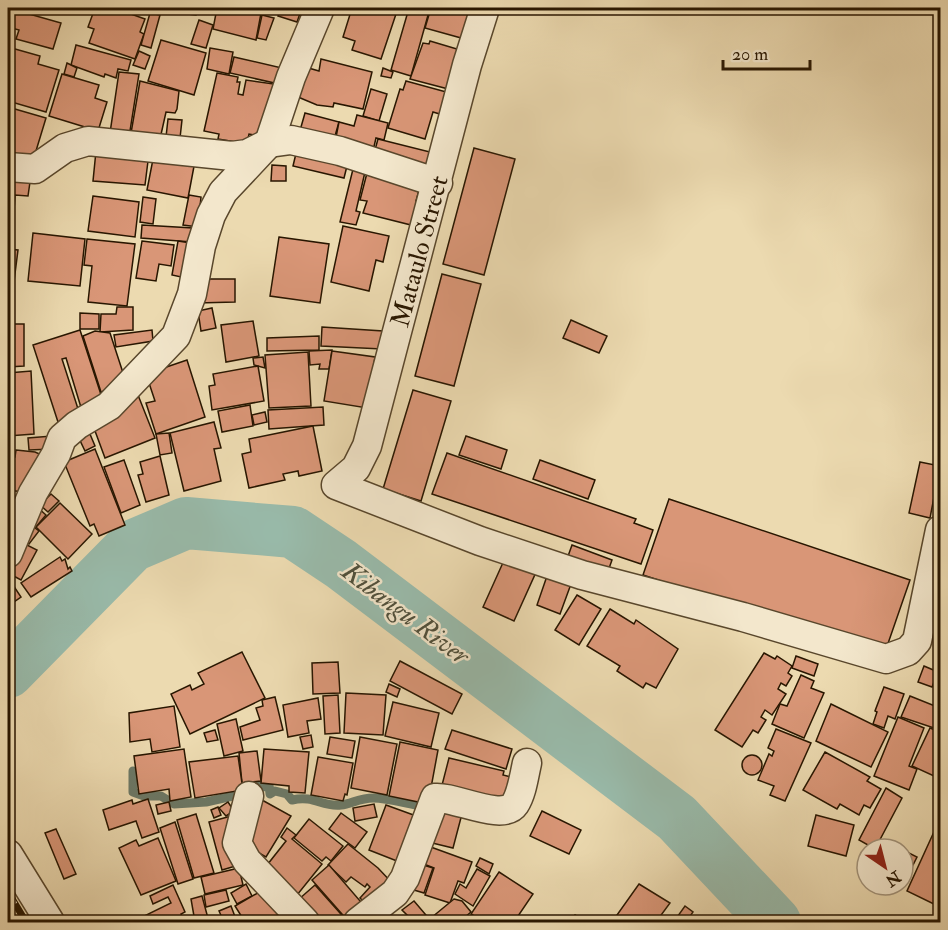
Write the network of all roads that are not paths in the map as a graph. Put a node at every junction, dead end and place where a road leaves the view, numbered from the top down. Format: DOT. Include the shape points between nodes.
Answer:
graph roads {
  1 [pos="320,8"];
  2 [pos="485,8"];
  3 [pos="269,143"];
  4 [pos="8,167"];
  5 [pos="438,183"];
  6 [pos="940,530"];
  7 [pos="8,553"];
  8 [pos="527,764"];
  9 [pos="249,796"];
  10 [pos="8,854"];
  11 [pos="50,922"];
  12 [pos="305,922"];
  13 [pos="358,922"];
  1 -- 3 [label="street"];
  2 -- 5 [label="street, Mataulo Street"];
  3 -- 4 [label="street" via="247,154 232,156 88,141 66,148 35,169"];
  3 -- 5 [label="street" via="309,142"];
  3 -- 7 [label="street" via="224,192 212,215 201,246 192,294 176,336 109,406 77,424 62,438"];
  5 -- 6 [label="street, Mataulo Street" via="367,446 356,468 336,485 480,541 582,575 886,659 908,651 917,641"];
  8 -- 13 [label="street" via="517,802 506,810 496,812 435,798 405,878 395,892"];
  9 -- 12 [label="street" via="237,843 247,861"];
  10 -- 11 [label="street"];
}
